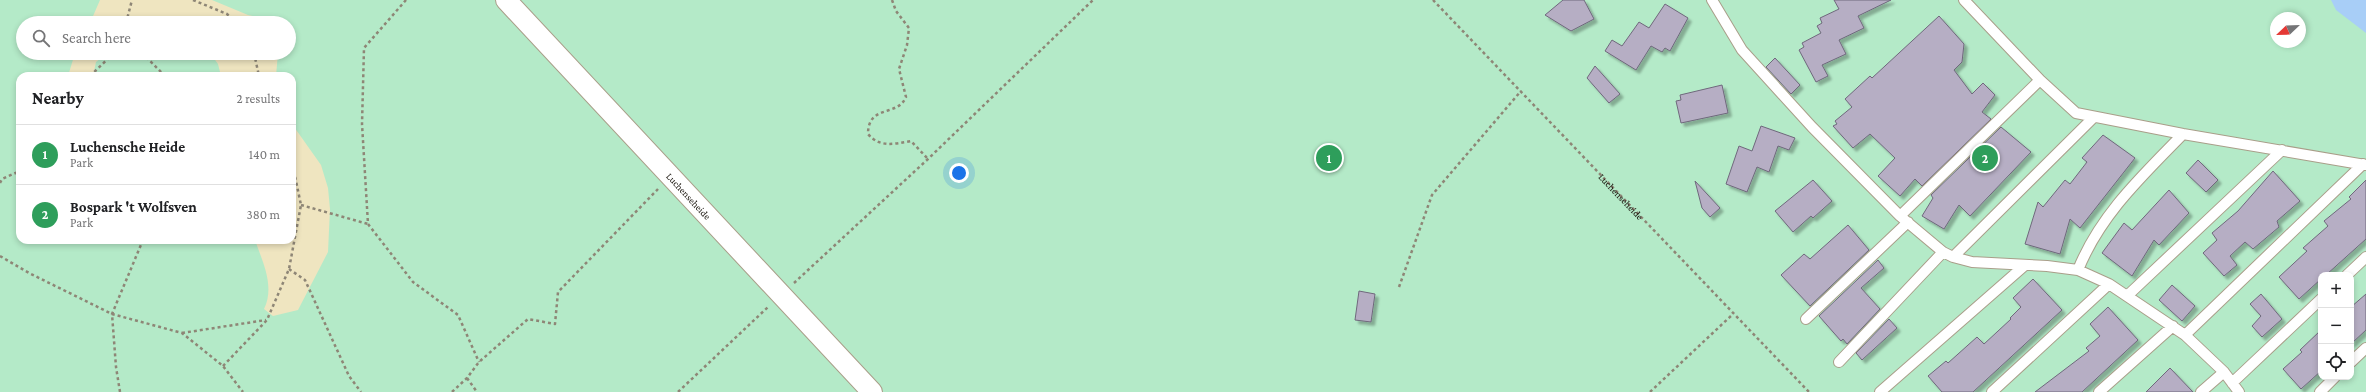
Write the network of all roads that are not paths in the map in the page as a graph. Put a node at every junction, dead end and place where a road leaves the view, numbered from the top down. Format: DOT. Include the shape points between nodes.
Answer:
graph roads {
  1 [pos="506,0"];
  2 [pos="1712,0"];
  3 [pos="1964,0"];
  4 [pos="2040,80"];
  5 [pos="2094,117"];
  6 [pos="2183,134"];
  7 [pos="2282,150"];
  8 [pos="2365,164"];
  9 [pos="1904,219"];
  10 [pos="1948,255"];
  11 [pos="2366,257"];
  12 [pos="2024,266"];
  13 [pos="2078,270"];
  14 [pos="2350,272"];
  15 [pos="2109,284"];
  16 [pos="2127,296"];
  17 [pos="2318,302"];
  18 [pos="1806,319"];
  19 [pos="2173,326"];
  20 [pos="2185,335"];
  21 [pos="2366,348"];
  22 [pos="2354,359"];
  23 [pos="1839,362"];
  24 [pos="2224,372"];
  25 [pos="2332,380"];
  26 [pos="2232,383"];
  27 [pos="872,392"];
  28 [pos="1880,392"];
  29 [pos="1992,392"];
  30 [pos="2099,392"];
  31 [pos="2201,392"];
  32 [pos="2239,392"];
  33 [pos="2320,392"];
  1 -- 27 [label="street, Luchenseheide"];
  2 -- 9 [label="lane" via="1742,50 1812,127"];
  3 -- 4 [label="lane"];
  4 -- 5 [label="lane" via="2076,113"];
  4 -- 9 [label="lane"];
  5 -- 6 [label="lane"];
  5 -- 10 [label="lane"];
  6 -- 7 [label="lane"];
  6 -- 13 [label="lane" via="2121,198 2100,225"];
  7 -- 8 [label="lane"];
  7 -- 16 [label="lane"];
  8 -- 20 [label="lane"];
  9 -- 10 [label="lane"];
  9 -- 18 [label="lane"];
  10 -- 12 [label="lane" via="1972,262"];
  10 -- 23 [label="lane"];
  11 -- 14 [label="lane"];
  12 -- 13 [label="lane"];
  12 -- 28 [label="lane"];
  13 -- 15 [label="lane"];
  15 -- 16 [label="lane"];
  15 -- 29 [label="lane"];
  16 -- 19 [label="lane"];
  17 -- 26 [label="lane"];
  19 -- 20 [label="lane"];
  19 -- 30 [label="lane"];
  20 -- 24 [label="lane"];
  21 -- 22 [label="lane"];
  24 -- 26 [label="lane"];
  24 -- 31 [label="lane"];
  25 -- 33 [label="lane"];
  26 -- 32 [label="lane"];
}
